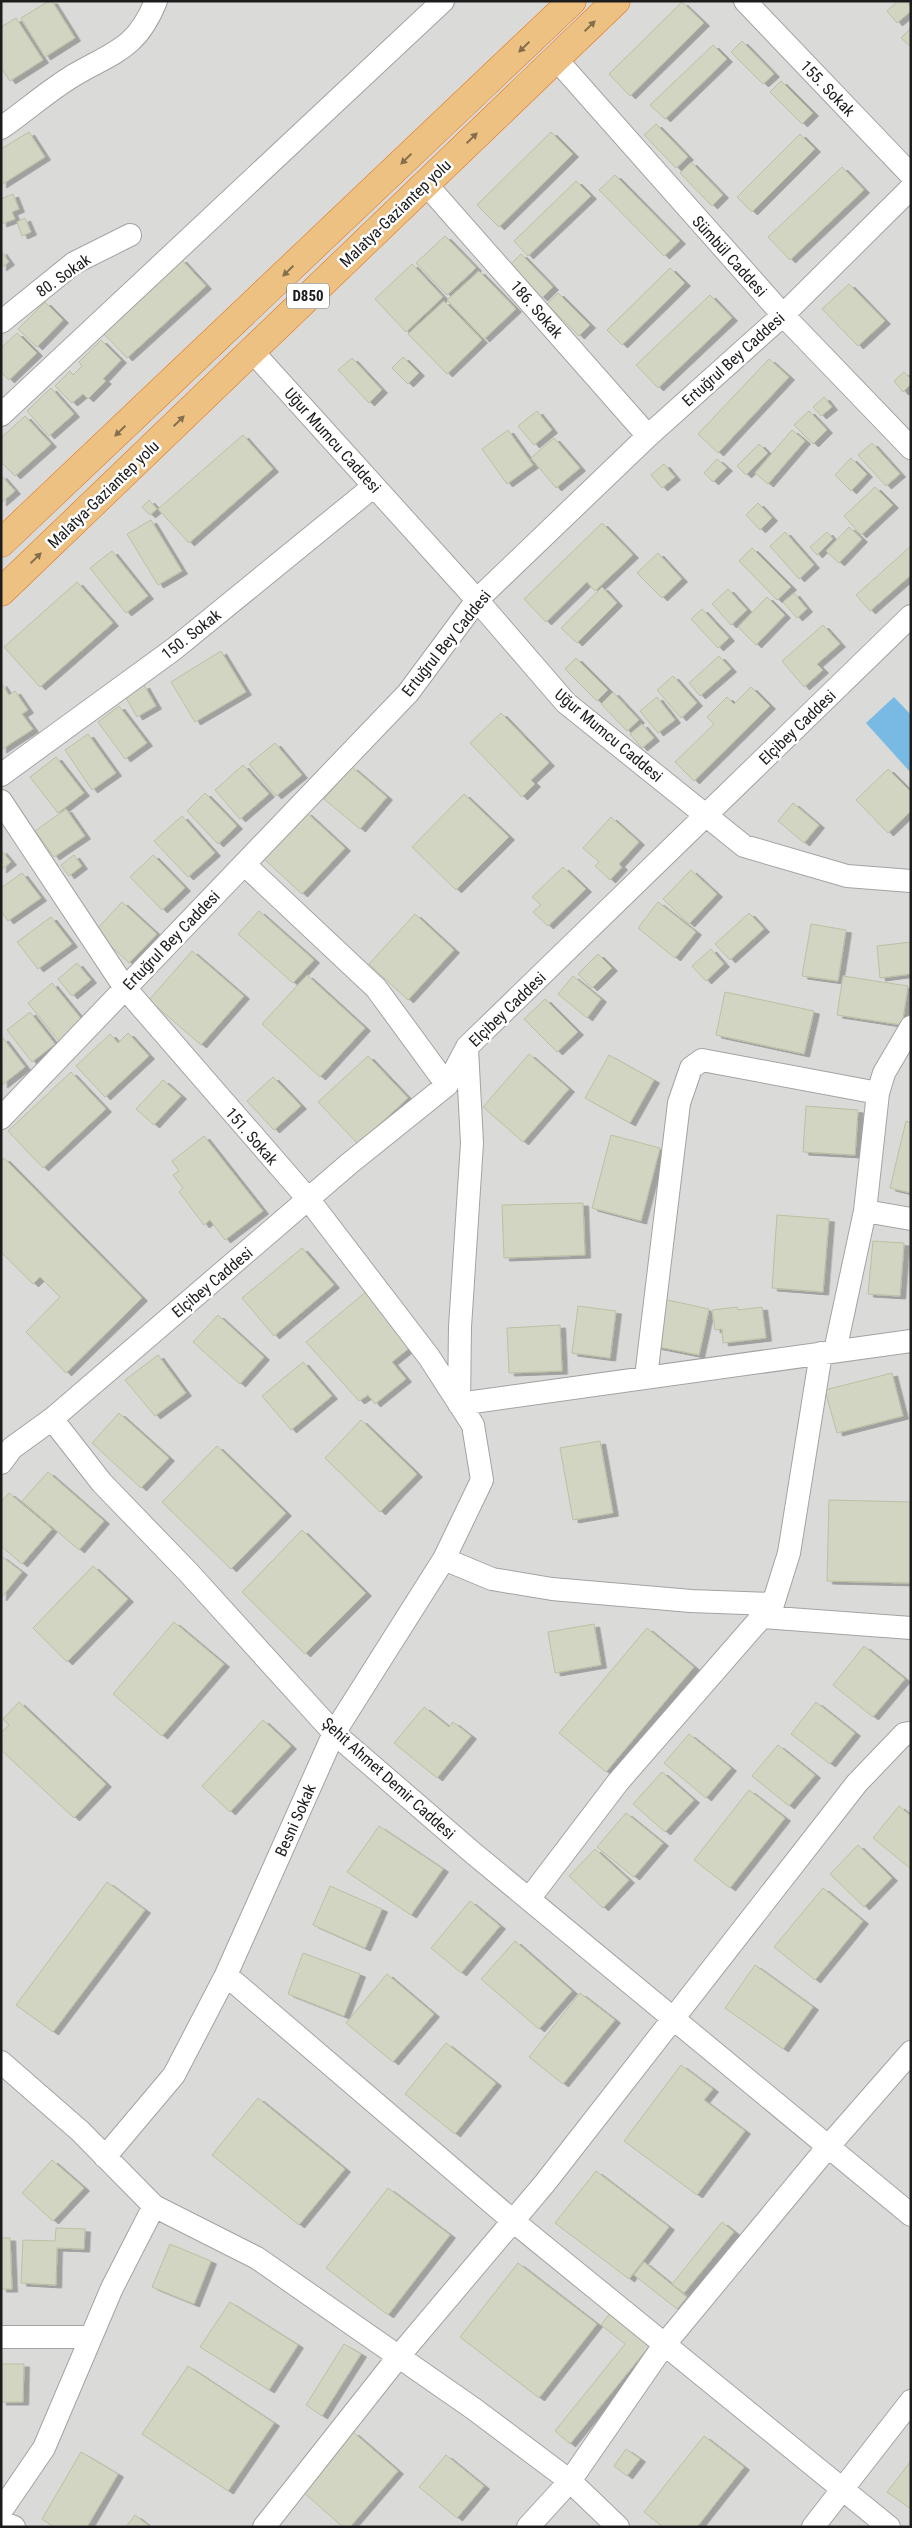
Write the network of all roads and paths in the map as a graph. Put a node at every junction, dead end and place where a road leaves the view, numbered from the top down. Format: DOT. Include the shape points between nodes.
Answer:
graph roads {
  1 [pos="156,1"];
  2 [pos="443,1"];
  3 [pos="572,1"];
  4 [pos="616,1"];
  5 [pos="744,1"];
  6 [pos="556,59"];
  7 [pos="1,128"];
  8 [pos="911,175"];
  9 [pos="425,183"];
  10 [pos="911,188"];
  11 [pos="130,235"];
  12 [pos="783,315"];
  13 [pos="1,322"];
  14 [pos="252,351"];
  15 [pos="1,415"];
  16 [pos="648,436"];
  17 [pos="911,448"];
  18 [pos="374,486"];
  19 [pos="1,543"];
  20 [pos="1,592"];
  21 [pos="477,600"];
  22 [pos="911,616"];
  23 [pos="1,775"];
  24 [pos="1,801"];
  25 [pos="707,815"];
  26 [pos="244,864"];
  27 [pos="911,881"];
  28 [pos="125,988"];
  29 [pos="911,1027"];
  30 [pos="467,1047"];
  31 [pos="447,1085"];
  32 [pos="878,1093"];
  33 [pos="1,1118"];
  34 [pos="308,1200"];
  35 [pos="866,1212"];
  36 [pos="911,1219"];
  37 [pos="911,1341"];
  38 [pos="828,1352"];
  39 [pos="646,1377"];
  40 [pos="459,1404"];
  41 [pos="52,1419"];
  42 [pos="1,1463"];
  43 [pos="482,1480"];
  44 [pos="444,1559"];
  45 [pos="768,1611"];
  46 [pos="911,1628"];
  47 [pos="909,1730"];
  48 [pos="334,1733"];
  49 [pos="529,1899"];
  50 [pos="226,1976"];
  51 [pos="675,2019"];
  52 [pos="911,2052"];
  53 [pos="1,2062"];
  54 [pos="827,2148"];
  55 [pos="105,2157"];
  56 [pos="154,2206"];
  57 [pos="911,2215"];
  58 [pos="513,2221"];
  59 [pos="1,2337"];
  60 [pos="91,2337"];
  61 [pos="664,2345"];
  62 [pos="398,2356"];
  63 [pos="911,2401"];
  64 [pos="570,2481"];
  65 [pos="842,2488"];
  66 [pos="1,2512"];
  67 [pos="1,2522"];
  68 [pos="14,2527"];
  69 [pos="264,2527"];
  70 [pos="528,2527"];
  71 [pos="618,2527"];
  72 [pos="813,2527"];
  73 [pos="889,2527"];
  1 -- 7 [label="street" via="145,26 116,54 76,74"];
  2 -- 15 [label="street"];
  3 -- 19 [label="highway, Malatya-Gaziantep yolu / D850, one-way"];
  6 -- 4 [label="highway, Malatya-Gaziantep yolu / D850, one-way"];
  5 -- 8 [label="street, 155. Sokak"];
  9 -- 6 [label="highway, Malatya-Gaziantep yolu / D850, one-way"];
  6 -- 12 [label="street, Sümbül Caddesi"];
  9 -- 14 [label="highway, Malatya-Gaziantep yolu / D850"];
  9 -- 16 [label="street, 186. Sokak"];
  10 -- 12 [label="street, Ertuğrul Bey Caddesi"];
  11 -- 13 [label="street, 80. Sokak" via="74,263"];
  12 -- 16 [label="street, Ertuğrul Bey Caddesi"];
  12 -- 17 [label="street, Sümbül Caddesi"];
  14 -- 18 [label="street, Uğur Mumcu Caddesi"];
  20 -- 14 [label="highway, Malatya-Gaziantep yolu / D850, one-way"];
  16 -- 21 [label="street, Ertuğrul Bey Caddesi"];
  18 -- 21 [label="street, Uğur Mumcu Caddesi"];
  18 -- 23 [label="street, 150. Sokak" via="174,649"];
  21 -- 25 [label="street, Uğur Mumcu Caddesi" via="566,703"];
  21 -- 26 [label="street, Ertuğrul Bey Caddesi" via="408,693"];
  22 -- 25 [label="street, Elçibey Caddesi"];
  24 -- 28 [label="street, 151. Sokak"];
  25 -- 27 [label="street, Uğur Mumcu Caddesi" via="744,846 847,876"];
  25 -- 30 [label="street, Elçibey Caddesi"];
  26 -- 28 [label="street, Ertuğrul Bey Caddesi"];
  26 -- 31 [label="street" via="376,988"];
  28 -- 33 [label="street, Ertuğrul Bey Caddesi"];
  28 -- 34 [label="street, 151. Sokak"];
  29 -- 32 [label="street" via="884,1074"];
  30 -- 31 [label="street, Elçibey Caddesi"];
  30 -- 40 [label="street" via="472,1143 460,1327"];
  31 -- 34 [label="street, Elçibey Caddesi"];
  32 -- 35 [label="street"];
  32 -- 39 [label="street" via="702,1060 691,1068 679,1103"];
  34 -- 40 [label="street, 151. Sokak" via="429,1357"];
  34 -- 41 [label="street, Elçibey Caddesi"];
  35 -- 36 [label="street"];
  35 -- 38 [label="street"];
  37 -- 38 [label="street"];
  38 -- 39 [label="street"];
  38 -- 45 [label="street" via="789,1553"];
  39 -- 40 [label="street"];
  40 -- 43 [label="street, 151. Sokak" via="473,1425"];
  41 -- 42 [label="street, Elçibey Caddesi" via="12,1448"];
  41 -- 48 [label="street, Şehit Ahmet Demir Caddesi" via="102,1483"];
  43 -- 44 [label="street, Besni Sokak"];
  44 -- 45 [label="street" via="492,1579 552,1589"];
  44 -- 48 [label="street, Besni Sokak"];
  45 -- 46 [label="street"];
  45 -- 49 [label="street" via="618,1782"];
  47 -- 51 [label="street" via="857,1784"];
  48 -- 49 [label="street, Şehit Ahmet Demir Caddesi"];
  48 -- 50 [label="street, Besni Sokak"];
  49 -- 51 [label="street, Şehit Ahmet Demir Caddesi"];
  50 -- 55 [label="street, Besni Sokak" via="174,2075"];
  50 -- 58 [label="street"];
  51 -- 54 [label="street, Şehit Ahmet Demir Caddesi"];
  51 -- 58 [label="street"];
  52 -- 54 [label="street"];
  53 -- 55 [label="street"];
  54 -- 57 [label="street, Şehit Ahmet Demir Caddesi"];
  54 -- 61 [label="street"];
  55 -- 56 [label="street"];
  56 -- 60 [label="street"];
  56 -- 62 [label="street" via="258,2258"];
  58 -- 61 [label="street"];
  58 -- 62 [label="street"];
  59 -- 60 [label="street"];
  60 -- 66 [label="street" via="44,2448"];
  61 -- 64 [label="street"];
  61 -- 65 [label="street"];
  62 -- 64 [label="street"];
  62 -- 69 [label="street"];
  63 -- 65 [label="street"];
  64 -- 70 [label="street"];
  64 -- 71 [label="street"];
  65 -- 72 [label="street"];
  65 -- 73 [label="street"];
  67 -- 68 [label="street"];
}
